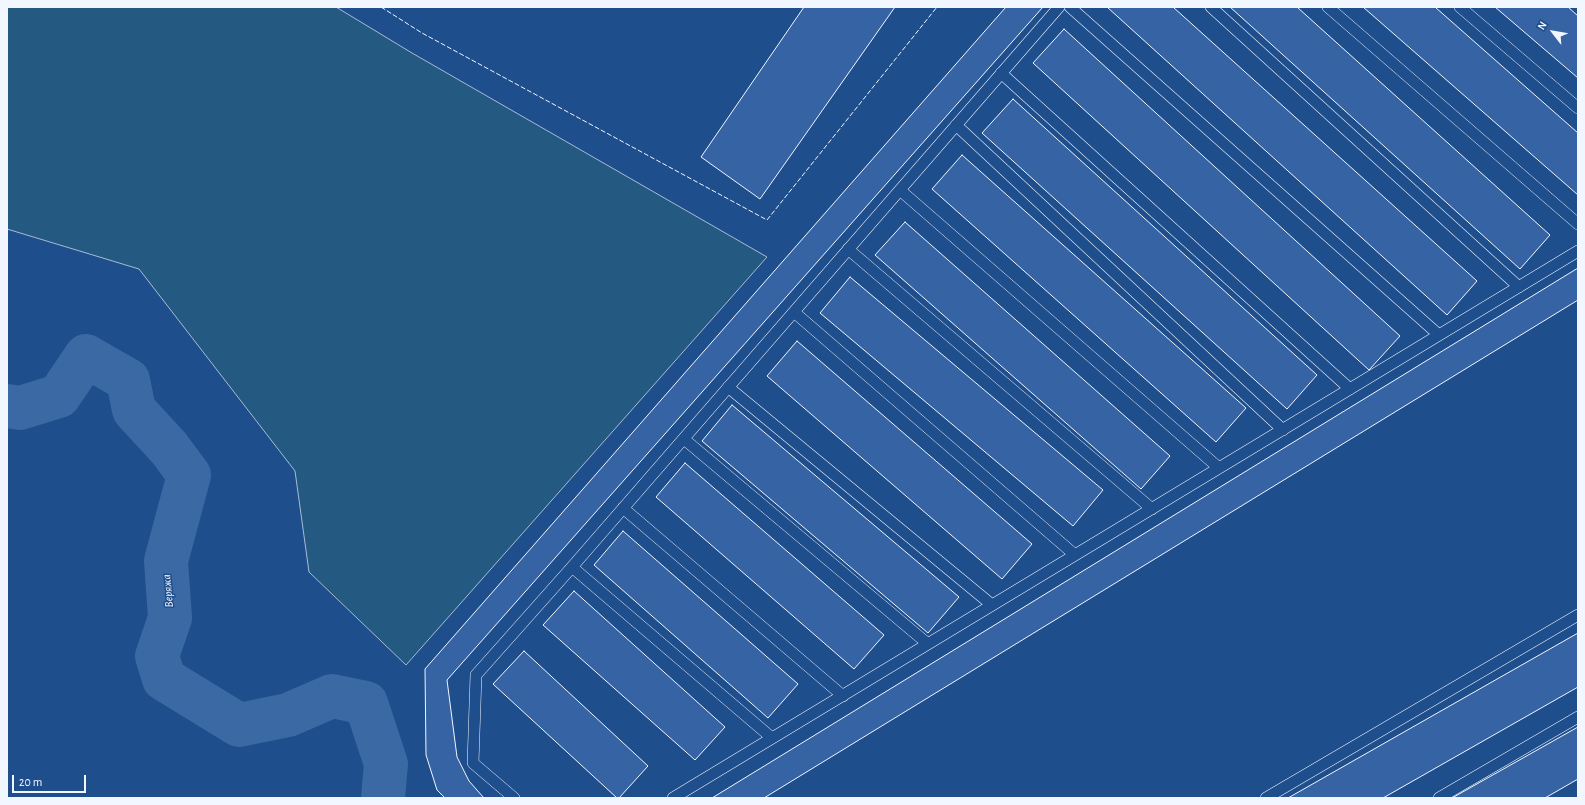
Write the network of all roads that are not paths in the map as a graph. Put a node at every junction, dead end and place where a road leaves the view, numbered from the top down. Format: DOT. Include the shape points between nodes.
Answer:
graph roads {
  1 [pos="1059,7"];
  2 [pos="1070,7"];
  3 [pos="1211,7"];
  4 [pos="1328,7"];
  5 [pos="1460,7"];
  6 [pos="1001,73"];
  7 [pos="1578,108"];
  8 [pos="956,125"];
  9 [pos="900,190"];
  10 [pos="1578,224"];
  11 [pos="848,249"];
  12 [pos="1578,251"];
  13 [pos="1519,287"];
  14 [pos="794,312"];
  15 [pos="1439,335"];
  16 [pos="728,387"];
  17 [pos="1350,389"];
  18 [pos="1283,430"];
  19 [pos="684,439"];
  20 [pos="1219,468"];
  21 [pos="623,508"];
  22 [pos="1152,509"];
  23 [pos="1075,555"];
  24 [pos="572,567"];
  25 [pos="992,605"];
  26 [pos="1578,615"];
  27 [pos="928,644"];
  28 [pos="843,696"];
  29 [pos="1578,717"];
  30 [pos="772,738"];
  31 [pos="514,798"];
  32 [pos="673,798"];
  33 [pos="1266,798"];
  34 [pos="1439,798"];
  1 -- 6 [label="lane"];
  2 -- 15 [label="lane"];
  3 -- 13 [label="lane"];
  4 -- 10 [label="lane"];
  5 -- 7 [label="lane"];
  6 -- 8 [label="lane"];
  6 -- 17 [label="lane"];
  8 -- 9 [label="lane"];
  8 -- 18 [label="lane"];
  9 -- 11 [label="lane"];
  9 -- 20 [label="lane"];
  11 -- 14 [label="lane"];
  11 -- 22 [label="lane"];
  12 -- 13 [label="lane"];
  13 -- 15 [label="lane"];
  14 -- 16 [label="lane"];
  14 -- 23 [label="lane"];
  15 -- 17 [label="lane"];
  16 -- 19 [label="lane"];
  16 -- 25 [label="lane"];
  17 -- 18 [label="lane"];
  18 -- 20 [label="lane"];
  19 -- 21 [label="lane"];
  19 -- 27 [label="lane"];
  20 -- 22 [label="lane"];
  21 -- 24 [label="lane"];
  21 -- 28 [label="lane"];
  22 -- 23 [label="lane"];
  23 -- 25 [label="lane"];
  24 -- 30 [label="lane"];
  24 -- 31 [label="lane" via="476,676 473,763"];
  25 -- 27 [label="lane"];
  26 -- 33 [label="lane"];
  27 -- 28 [label="lane"];
  28 -- 30 [label="lane"];
  29 -- 34 [label="lane"];
  30 -- 32 [label="lane"];
}
